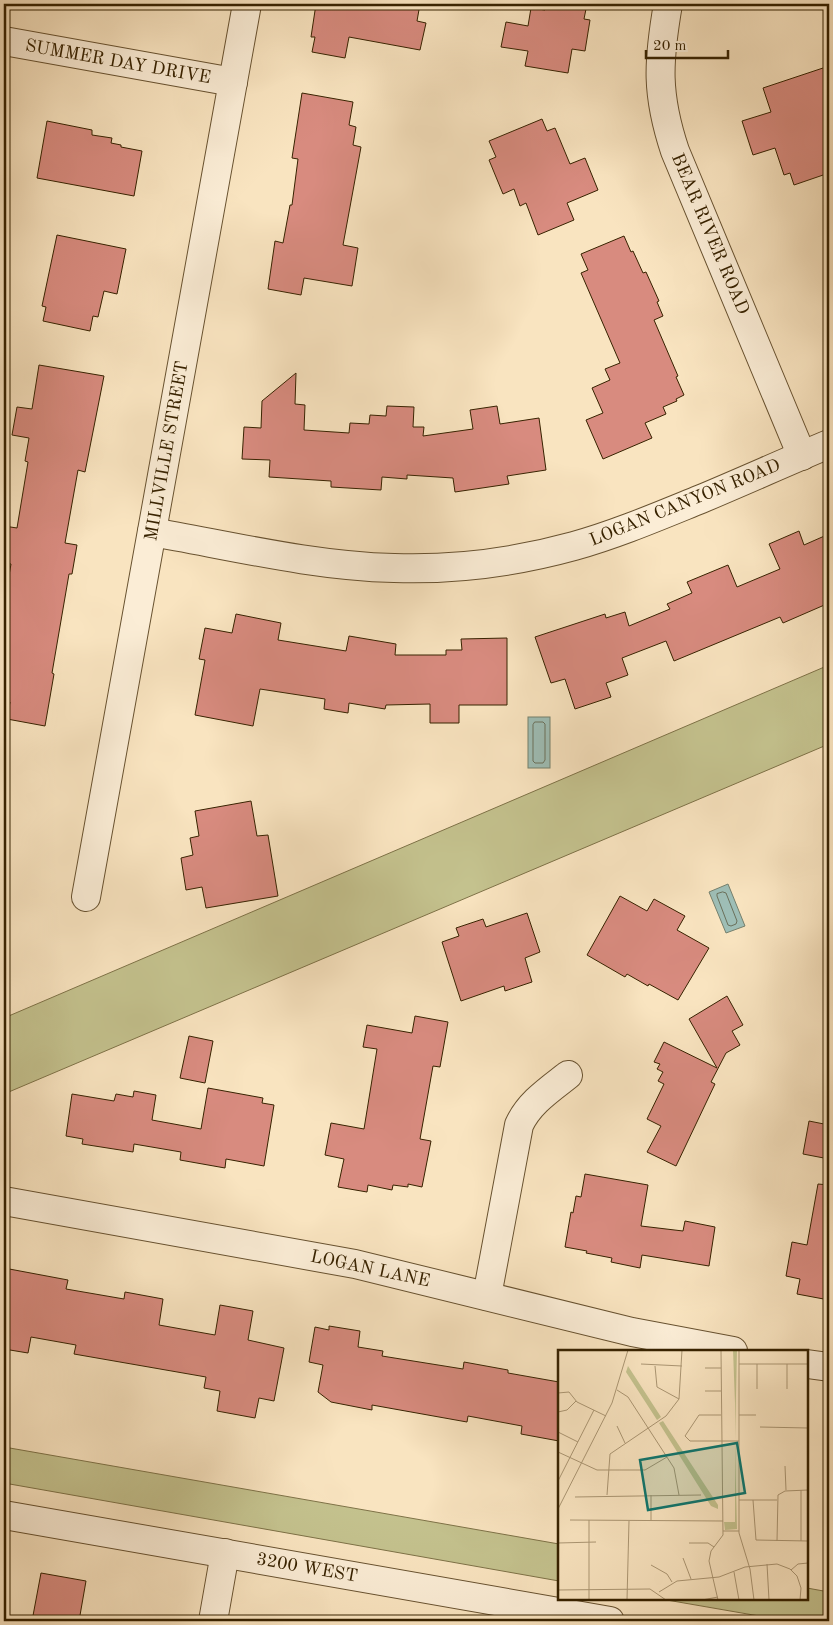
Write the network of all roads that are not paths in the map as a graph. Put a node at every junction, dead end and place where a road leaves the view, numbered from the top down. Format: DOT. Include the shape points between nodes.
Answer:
graph roads {
  1 [pos="247,4"];
  2 [pos="668,4"];
  3 [pos="4,41"];
  4 [pos="233,82"];
  5 [pos="829,444"];
  6 [pos="802,456"];
  7 [pos="152,532"];
  8 [pos="86,897"];
  9 [pos="568,1075"];
  10 [pos="4,1201"];
  11 [pos="487,1296"];
  12 [pos="728,1350"];
  13 [pos="808,1364"];
  14 [pos="829,1368"];
  15 [pos="4,1516"];
  16 [pos="225,1553"];
  17 [pos="533,1614"];
  18 [pos="213,1621"];
  19 [pos="610,1621"];
  1 -- 4 [label="street, MILLVILLE STREET"];
  2 -- 6 [label="street, BEAR RIVER ROAD" via="660,67 660,95 666,123"];
  3 -- 4 [label="street, SUMMER DAY DRIVE"];
  4 -- 7 [label="street, MILLVILLE STREET"];
  5 -- 6 [label="street, LOGAN CANYON ROAD"];
  6 -- 7 [label="street, LOGAN CANYON ROAD" via="614,534 532,556 490,563 414,568 347,565"];
  7 -- 8 [label="street, MILLVILLE STREET"];
  9 -- 11 [label="street" via="531,1104 519,1125"];
  10 -- 11 [label="street, LOGAN LANE" via="355,1264"];
  11 -- 12 [label="street, LOGAN LANE" via="632,1332"];
  13 -- 14 [label="street"];
  15 -- 16 [label="street, 3200 WEST"];
  16 -- 17 [label="street, 3200 WEST"];
  16 -- 18 [label="street"];
  17 -- 19 [label="street, 3200 WEST"];
}
